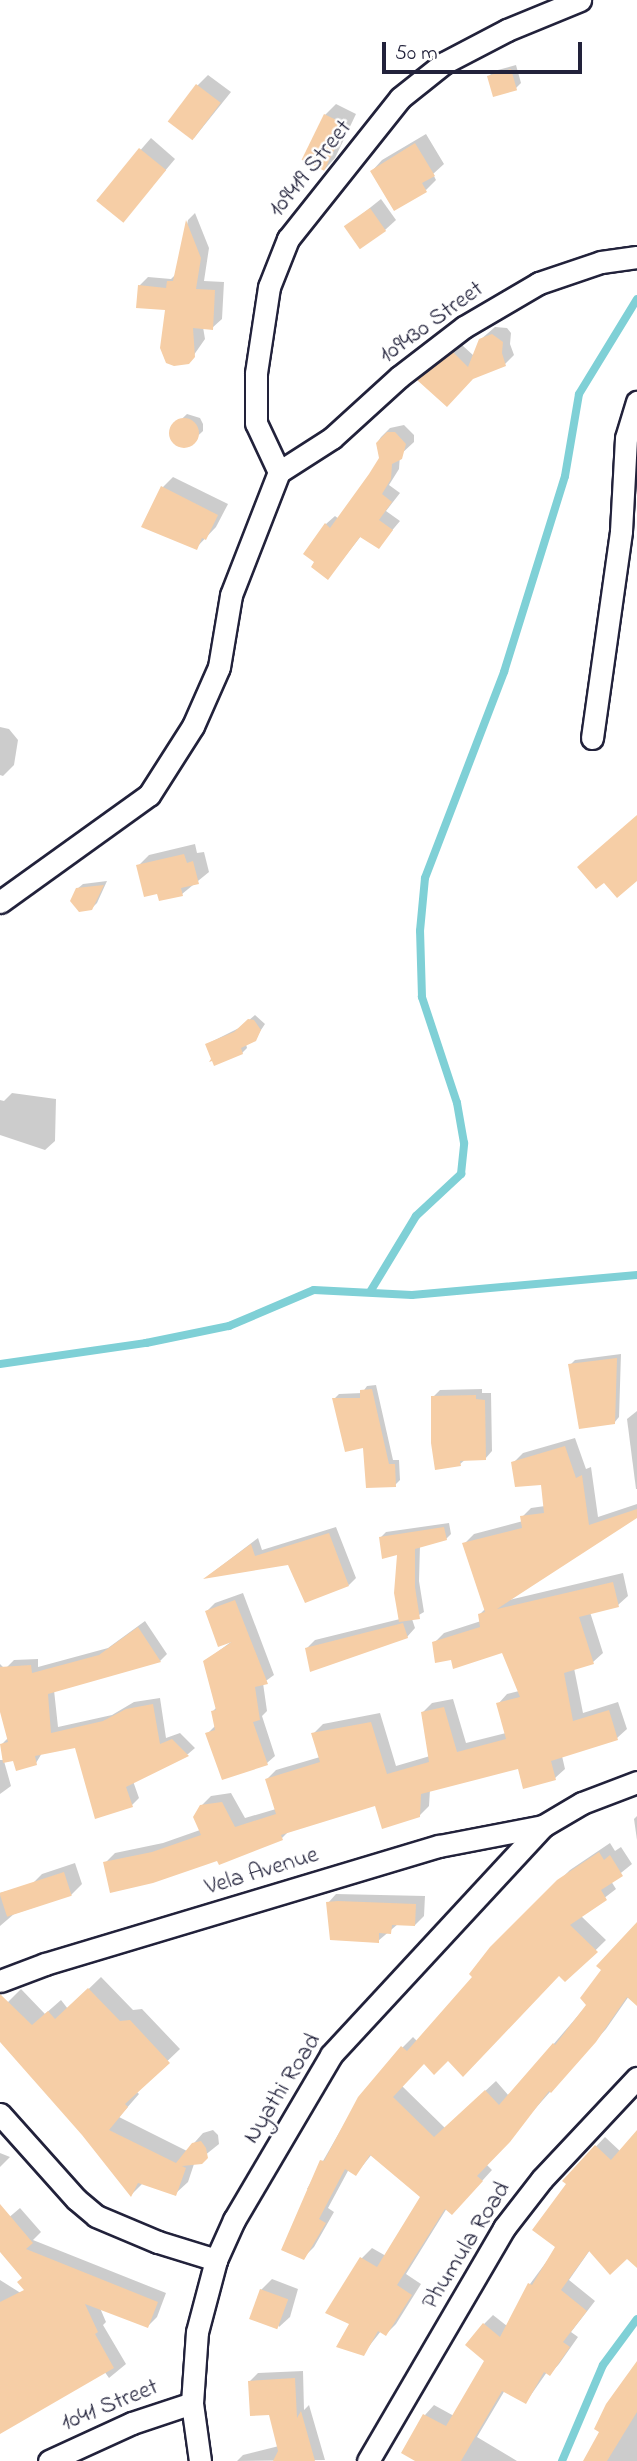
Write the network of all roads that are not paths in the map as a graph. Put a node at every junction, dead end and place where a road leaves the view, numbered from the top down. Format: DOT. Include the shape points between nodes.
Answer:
graph roads {
  1 [pos="580,0"];
  2 [pos="637,257"];
  3 [pos="637,402"];
  4 [pos="279,472"];
  5 [pos="592,738"];
  6 [pos="0,902"];
  7 [pos="637,1782"];
  8 [pos="543,1826"];
  9 [pos="0,1982"];
  10 [pos="637,2078"];
  11 [pos="0,2114"];
  12 [pos="216,2260"];
  13 [pos="192,2403"];
  14 [pos="49,2461"];
  15 [pos="200,2461"];
  16 [pos="368,2461"];
  1 -- 4 [label="street, 109419 Street" via="444,63 400,98 288,239 269,287 256,373 256,423"];
  2 -- 4 [label="street, 109430 Street" via="601,262 539,283 464,327 399,377 332,438"];
  3 -- 5 [label="street" via="626,439 621,531"];
  4 -- 6 [label="street" via="230,595 219,667 193,726 149,795"];
  7 -- 8 [label="street, Nyathi Road" via="582,1803"];
  8 -- 9 [label="street, Vela Avenue" via="439,1846 45,1964"];
  8 -- 12 [label="street, Nyathi Road" via="331,2055 234,2220"];
  10 -- 16 [label="street, Phumula Road" via="542,2179 504,2228"];
  11 -- 12 [label="street" via="96,2216"];
  12 -- 13 [label="street, Nyathi Road" via="197,2332"];
  13 -- 14 [label="street, 1041 Street" via="132,2423"];
  13 -- 15 [label="street, Nyathi Road"];
}
